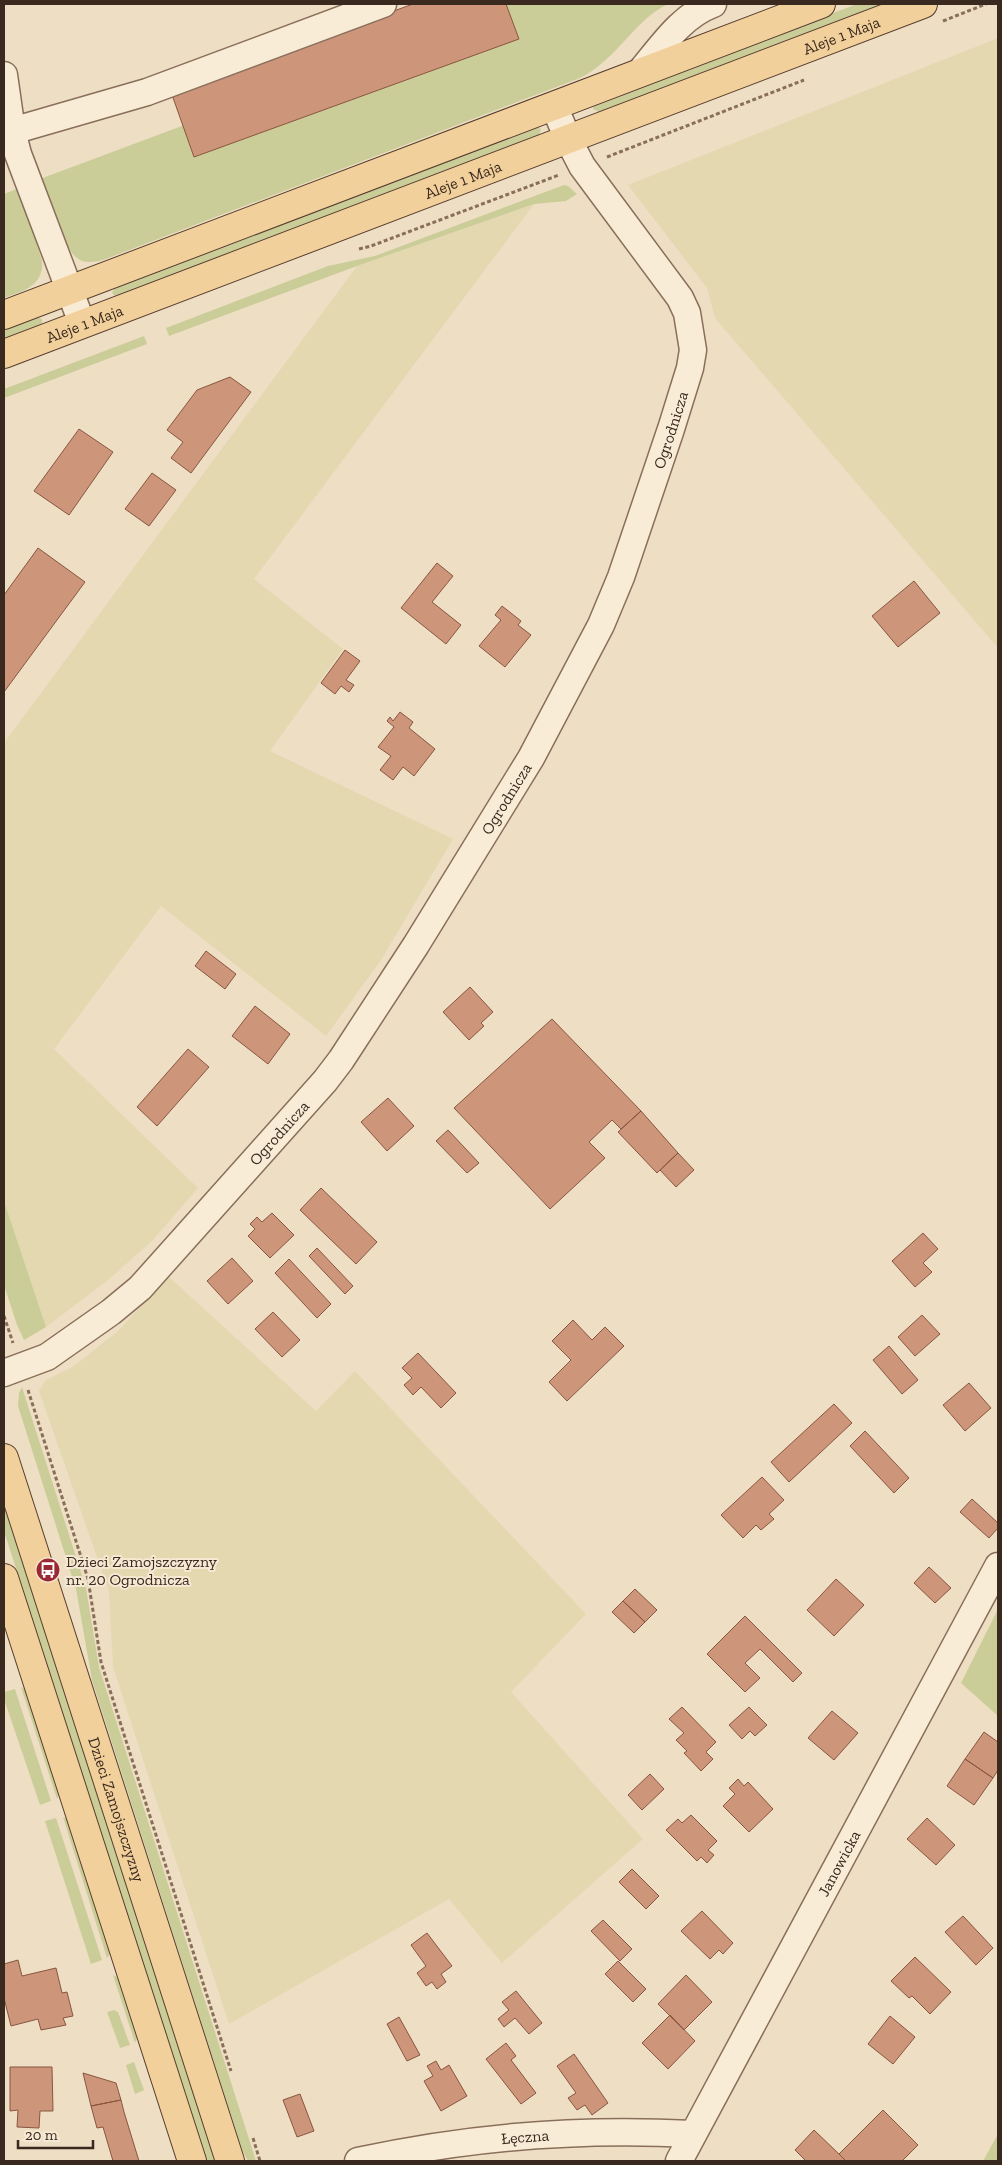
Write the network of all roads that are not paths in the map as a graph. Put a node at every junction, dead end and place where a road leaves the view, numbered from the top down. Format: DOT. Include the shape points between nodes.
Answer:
graph roads {
  1 [pos="383,4"];
  2 [pos="713,4"];
  3 [pos="821,4"];
  4 [pos="922,4"];
  5 [pos="640,72"];
  6 [pos="4,75"];
  7 [pos="554,106"];
  8 [pos="12,131"];
  9 [pos="568,139"];
  10 [pos="70,290"];
  11 [pos="4,315"];
  12 [pos="82,324"];
  13 [pos="4,354"];
  14 [pos="12,1370"];
  15 [pos="4,1458"];
  16 [pos="998,1566"];
  17 [pos="4,1578"];
  18 [pos="693,2134"];
  19 [pos="192,2161"];
  20 [pos="230,2161"];
  21 [pos="358,2161"];
  22 [pos="679,2161"];
  1 -- 8 [label="street" via="147,92"];
  2 -- 5 [label="street" via="682,24"];
  3 -- 5 [label="main road"];
  4 -- 9 [label="main road, Aleje 1 Maja"];
  5 -- 7 [label="main road"];
  6 -- 8 [label="street"];
  7 -- 9 [label="street, Ogrodnicza"];
  7 -- 10 [label="main road"];
  8 -- 10 [label="street"];
  9 -- 12 [label="main road, Aleje 1 Maja"];
  9 -- 14 [label="street, Ogrodnicza" via="582,166 680,298 687,313 693,350 671,429 621,577 601,625 510,793 341,1060 140,1288 48,1357"];
  10 -- 11 [label="main road"];
  10 -- 12 [label="street"];
  12 -- 13 [label="main road, Aleje 1 Maja"];
  15 -- 20 [label="main road, Dzieci Zamojszczyzny"];
  16 -- 18 [label="street, Janowicka"];
  17 -- 19 [label="main road"];
  18 -- 21 [label="street, Łęczna" via="646,2132 490,2139"];
  18 -- 22 [label="street, Janowicka"];
}
